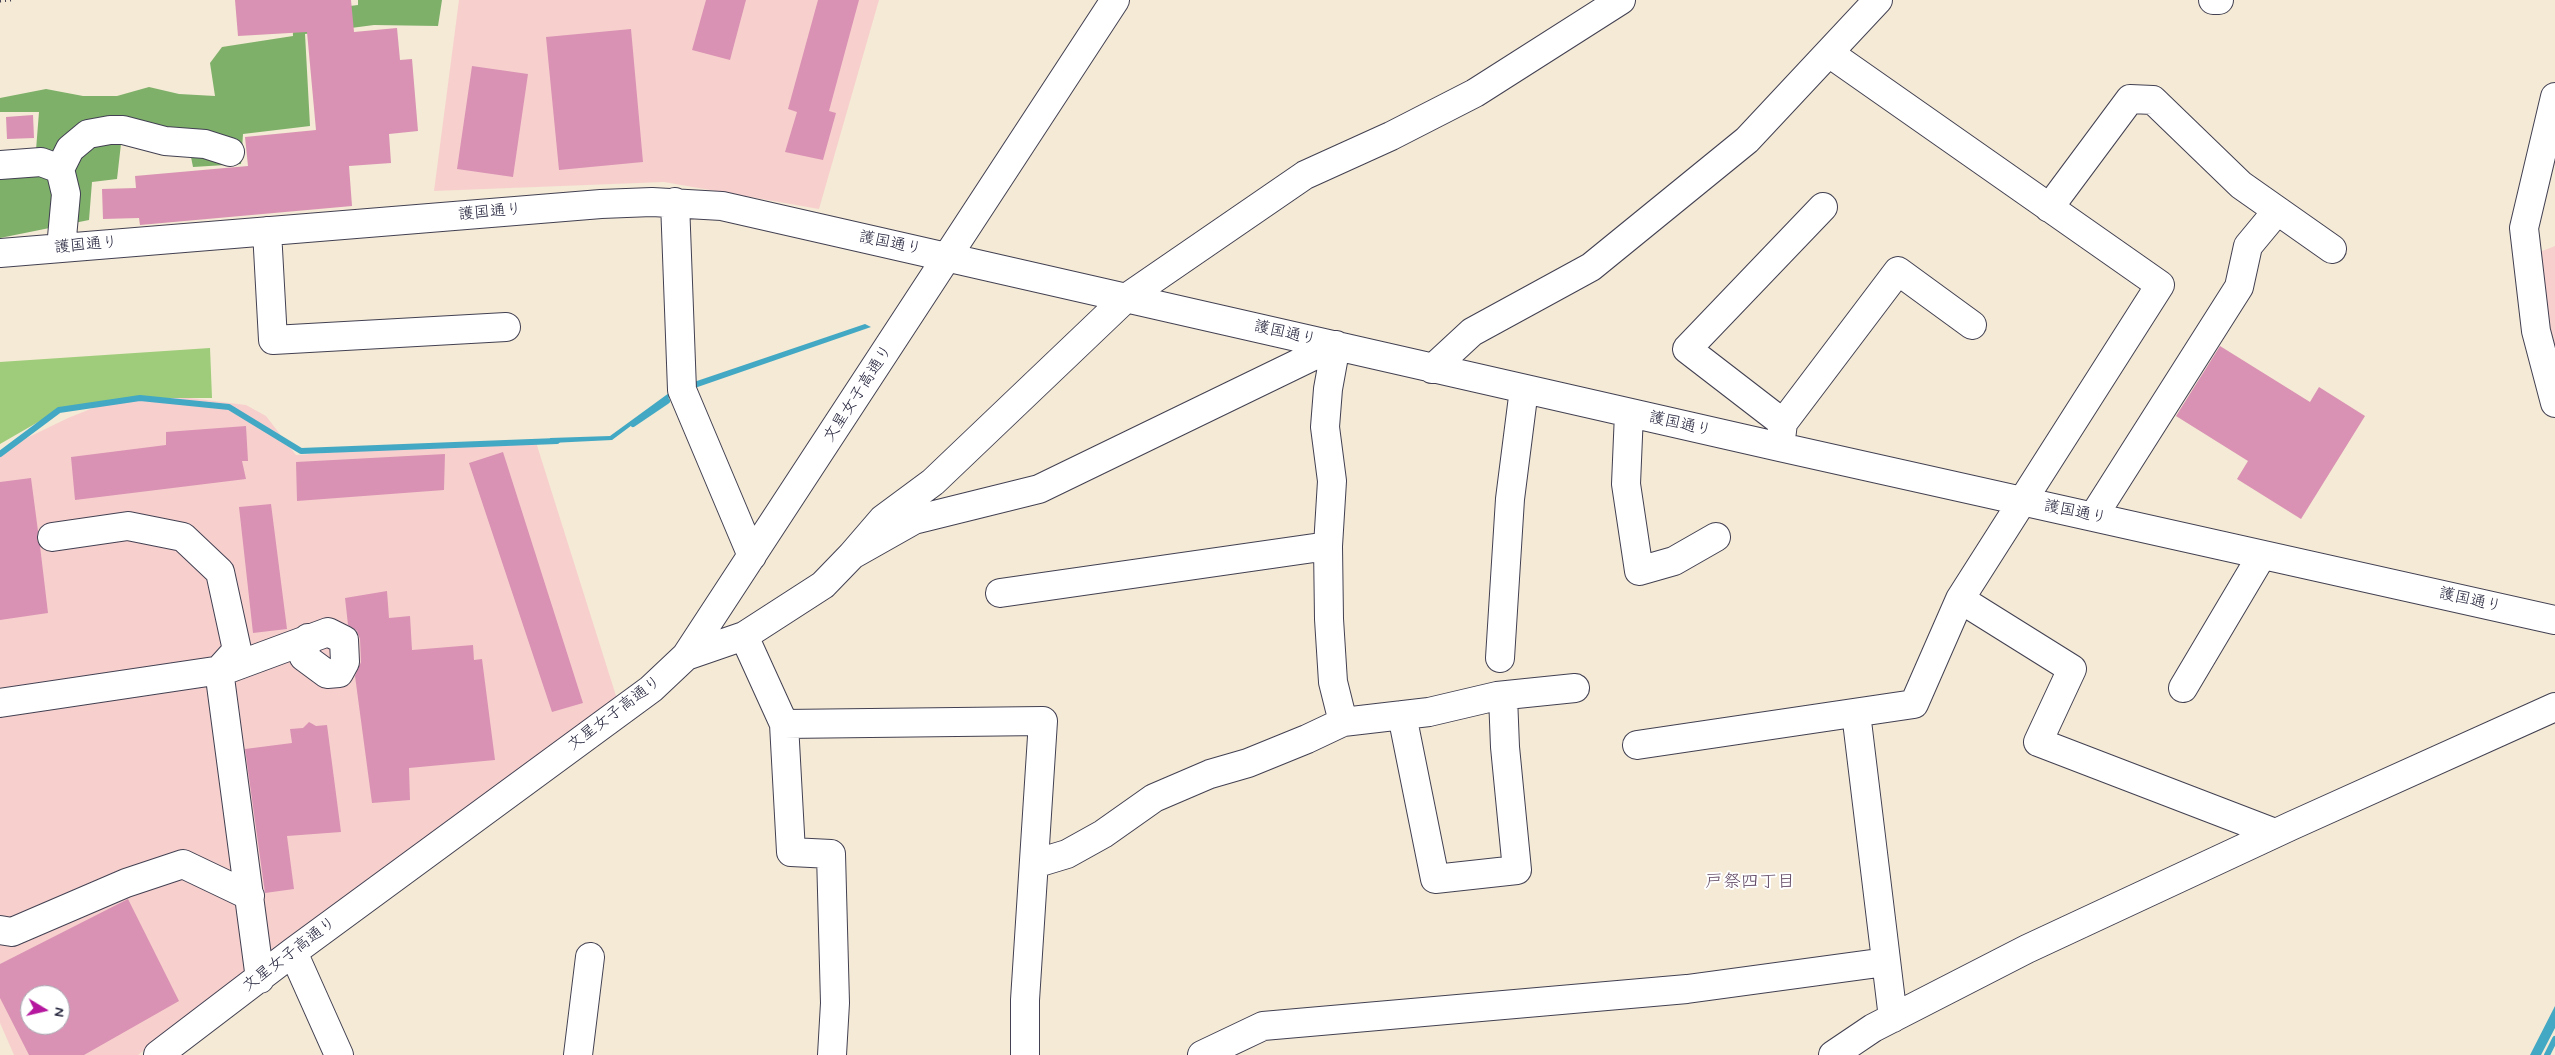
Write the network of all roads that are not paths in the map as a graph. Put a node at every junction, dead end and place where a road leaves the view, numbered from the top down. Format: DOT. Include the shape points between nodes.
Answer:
graph roads {
  1 [pos="1115,0"];
  2 [pos="1621,0"];
  3 [pos="1878,0"];
  4 [pos="2213,0"];
  5 [pos="2219,0"];
  6 [pos="1829,53"];
  7 [pos="2555,97"];
  8 [pos="230,152"];
  9 [pos="0,165"];
  10 [pos="60,169"];
  11 [pos="675,202"];
  12 [pos="1823,207"];
  13 [pos="2049,208"];
  14 [pos="2277,211"];
  15 [pos="268,231"];
  16 [pos="61,248"];
  17 [pos="2332,249"];
  18 [pos="0,253"];
  19 [pos="949,256"];
  20 [pos="1126,298"];
  21 [pos="1972,325"];
  22 [pos="506,327"];
  23 [pos="1336,345"];
  24 [pos="1432,369"];
  25 [pos="1524,389"];
  26 [pos="2555,404"];
  27 [pos="1628,413"];
  28 [pos="1781,435"];
  29 [pos="2021,502"];
  30 [pos="2093,517"];
  31 [pos="52,537"];
  32 [pos="1716,537"];
  33 [pos="1328,546"];
  34 [pos="852,555"];
  35 [pos="2262,555"];
  36 [pos="752,556"];
  37 [pos="1000,593"];
  38 [pos="1960,599"];
  39 [pos="2555,620"];
  40 [pos="744,636"];
  41 [pos="308,638"];
  42 [pos="686,656"];
  43 [pos="1500,658"];
  44 [pos="219,670"];
  45 [pos="1576,688"];
  46 [pos="2183,688"];
  47 [pos="1503,696"];
  48 [pos="0,703"];
  49 [pos="2555,707"];
  50 [pos="1856,713"];
  51 [pos="1402,715"];
  52 [pos="1343,722"];
  53 [pos="784,724"];
  54 [pos="1637,745"];
  55 [pos="2275,833"];
  56 [pos="1034,864"];
  57 [pos="250,896"];
  58 [pos="0,930"];
  59 [pos="293,952"];
  60 [pos="590,957"];
  61 [pos="1886,962"];
  62 [pos="260,979"];
  63 [pos="1893,1018"];
  64 [pos="1253,1043"];
  65 [pos="158,1055"];
  66 [pos="339,1055"];
  67 [pos="578,1055"];
  68 [pos="832,1055"];
  69 [pos="1025,1055"];
  70 [pos="1202,1055"];
  71 [pos="1833,1055"];
  1 -- 19 [label="street, 文星女子高通り"];
  2 -- 20 [label="street" via="1475,93 1305,175"];
  3 -- 6 [label="street"];
  4 -- 5 [label="street"];
  6 -- 13 [label="street"];
  6 -- 24 [label="street" via="1747,140 1591,267 1472,332"];
  7 -- 26 [label="street" via="2524,228 2536,331"];
  8 -- 10 [label="street" via="206,144 165,141 123,130 110,130 88,134 70,149"];
  9 -- 10 [label="street" via="41,162"];
  10 -- 16 [label="street" via="66,194"];
  11 -- 15 [label="street, 護国通り" via="601,204"];
  11 -- 19 [label="street, 護国通り" via="722,206"];
  11 -- 36 [label="street" via="682,390"];
  12 -- 28 [label="street" via="1687,349"];
  13 -- 14 [label="street" via="2130,99 2153,100 2241,186"];
  13 -- 29 [label="street" via="2160,285"];
  14 -- 17 [label="street"];
  14 -- 30 [label="street" via="2248,246 2239,287"];
  15 -- 16 [label="street, 護国通り"];
  15 -- 22 [label="street" via="272,340"];
  16 -- 18 [label="street, 護国通り"];
  19 -- 20 [label="street, 護国通り"];
  19 -- 36 [label="street, 文星女子高通り"];
  20 -- 23 [label="street, 護国通り"];
  20 -- 34 [label="street" via="933,482 883,519"];
  21 -- 28 [label="street" via="1898,271"];
  23 -- 24 [label="street, 護国通り"];
  23 -- 33 [label="street" via="1325,427 1332,481"];
  23 -- 34 [label="street" via="1039,489 914,520"];
  24 -- 25 [label="street, 護国通り"];
  25 -- 27 [label="street, 護国通り"];
  25 -- 43 [label="street" via="1510,499"];
  27 -- 28 [label="street, 護国通り"];
  27 -- 32 [label="street" via="1626,484 1639,571 1674,561"];
  28 -- 29 [label="street, 護国通り"];
  29 -- 30 [label="street, 護国通り"];
  29 -- 38 [label="street"];
  30 -- 35 [label="street, 護国通り"];
  31 -- 44 [label="street" via="128,526 182,537 220,572 237,650"];
  33 -- 37 [label="street"];
  33 -- 52 [label="street" via="1333,682"];
  34 -- 40 [label="street" via="823,585"];
  35 -- 39 [label="street, 護国通り"];
  35 -- 46 [label="street"];
  36 -- 42 [label="street, 文星女子高通り"];
  38 -- 50 [label="street" via="1914,704"];
  38 -- 55 [label="street" via="2072,669 2038,742"];
  40 -- 42 [label="street"];
  40 -- 53 [label="street"];
  41 -- 44 [label="street"];
  42 -- 59 [label="street, 文星女子高通り" via="652,689"];
  44 -- 48 [label="street"];
  44 -- 57 [label="street"];
  45 -- 47 [label="street"];
  47 -- 51 [label="street"];
  47 -- 51 [label="street" via="1517,870 1435,879"];
  49 -- 55 [label="street"];
  50 -- 54 [label="street"];
  50 -- 61 [label="street"];
  51 -- 52 [label="street"];
  52 -- 56 [label="street" via="1154,798 1067,854"];
  53 -- 56 [label="street" via="1043,721"];
  53 -- 68 [label="street" via="791,852 831,854 835,1003"];
  55 -- 63 [label="street" via="2027,949"];
  56 -- 69 [label="street" via="1025,1000"];
  57 -- 58 [label="street" via="183,864 126,883 12,932"];
  57 -- 62 [label="street"];
  59 -- 62 [label="street, 文星女子高通り"];
  59 -- 66 [label="street"];
  60 -- 67 [label="street"];
  61 -- 63 [label="street"];
  61 -- 64 [label="street" via="1687,989 1263,1026"];
  62 -- 65 [label="street, 文星女子高通り"];
  63 -- 71 [label="street"];
  64 -- 70 [label="street"];
}
